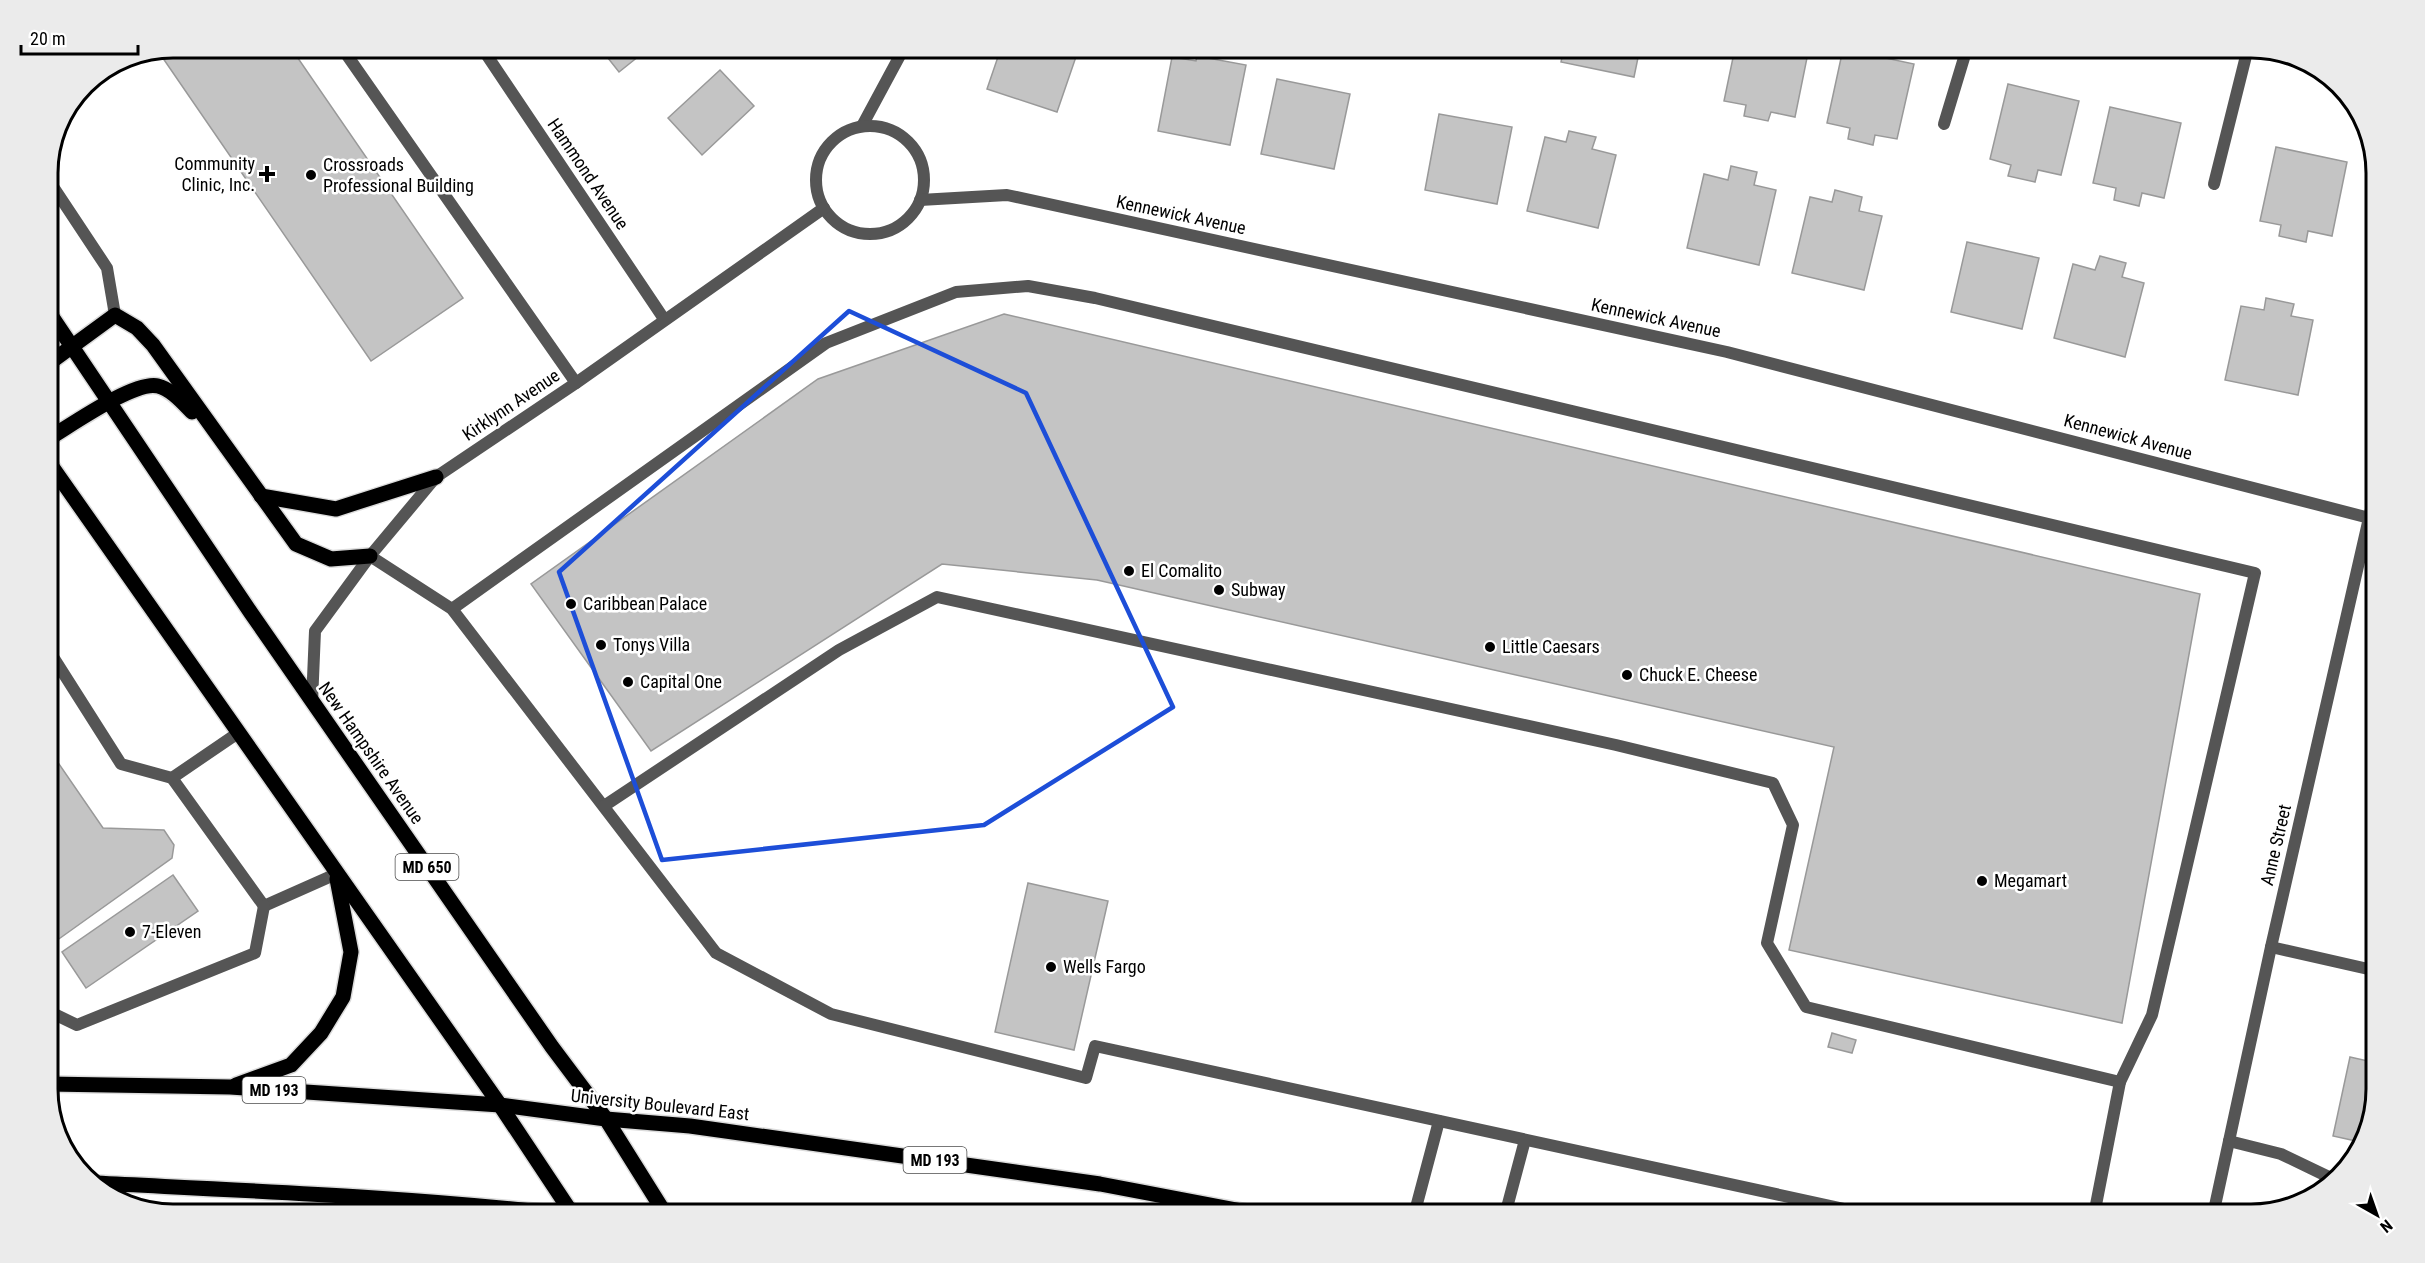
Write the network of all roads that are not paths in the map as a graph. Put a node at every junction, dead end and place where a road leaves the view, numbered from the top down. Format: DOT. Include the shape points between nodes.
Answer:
graph roads {
  1 [pos="1964,58"];
  2 [pos="2245,58"];
  3 [pos="350,59"];
  4 [pos="489,59"];
  5 [pos="898,59"];
  6 [pos="1944,124"];
  7 [pos="862,126"];
  8 [pos="2214,184"];
  9 [pos="59,196"];
  10 [pos="920,200"];
  11 [pos="824,208"];
  12 [pos="116,315"];
  13 [pos="664,319"];
  14 [pos="59,327"];
  15 [pos="72,346"];
  16 [pos="59,356"];
  17 [pos="576,383"];
  18 [pos="109,402"];
  19 [pos="212,430"];
  20 [pos="59,432"];
  21 [pos="59,477"];
  22 [pos="436,477"];
  23 [pos="261,496"];
  24 [pos="2366,517"];
  25 [pos="2366,548"];
  26 [pos="370,556"];
  27 [pos="452,609"];
  28 [pos="59,666"];
  29 [pos="312,702"];
  30 [pos="238,733"];
  31 [pos="172,778"];
  32 [pos="604,806"];
  33 [pos="336,874"];
  34 [pos="264,906"];
  35 [pos="2271,947"];
  36 [pos="2366,969"];
  37 [pos="59,1016"];
  38 [pos="2120,1082"];
  39 [pos="59,1083"];
  40 [pos="230,1087"];
  41 [pos="500,1105"];
  42 [pos="606,1119"];
  43 [pos="1439,1121"];
  44 [pos="1525,1140"];
  45 [pos="2229,1141"];
  46 [pos="2327,1176"];
  47 [pos="107,1184"];
  48 [pos="458,1204"];
  49 [pos="565,1204"];
  50 [pos="659,1204"];
  51 [pos="1205,1204"];
  52 [pos="1417,1204"];
  53 [pos="1508,1204"];
  54 [pos="1821,1204"];
  55 [pos="2096,1204"];
  56 [pos="2215,1204"];
  1 -- 6 [label="street"];
  2 -- 8 [label="street"];
  3 -- 17 [label="street"];
  4 -- 13 [label="street, Hammond Avenue"];
  5 -- 7 [label="street"];
  7 -- 10 [label="street" via="882,127 899,134 913,147 922,163 925,182"];
  7 -- 11 [label="street" via="845,132 820,159 816,178"];
  9 -- 12 [label="street" via="107,268"];
  10 -- 11 [label="street" via="906,221 871,234 852,231 836,222"];
  10 -- 24 [label="street, Kennewick Avenue" via="1007,195 1692,344"];
  11 -- 13 [label="street, Kirklynn Avenue"];
  12 -- 15 [label="main road"];
  12 -- 19 [label="main road" via="137,328 153,345"];
  13 -- 17 [label="street, Kirklynn Avenue"];
  14 -- 15 [label="main road, New Hampshire Avenue / MD 650"];
  15 -- 16 [label="main road"];
  15 -- 18 [label="main road, New Hampshire Avenue / MD 650"];
  17 -- 22 [label="street, Kirklynn Avenue"];
  18 -- 19 [label="main road" via="143,386 159,386"];
  18 -- 20 [label="main road"];
  18 -- 29 [label="main road, New Hampshire Avenue / MD 650"];
  19 -- 23 [label="main road"];
  21 -- 30 [label="main road"];
  22 -- 23 [label="main road" via="336,508"];
  22 -- 26 [label="street, Kirklynn Avenue"];
  23 -- 26 [label="main road" via="296,544 331,559"];
  25 -- 35 [label="street, Anne Street"];
  26 -- 27 [label="street"];
  26 -- 29 [label="street, Kirklynn Avenue" via="315,631"];
  27 -- 32 [label="street"];
  27 -- 38 [label="street" via="826,343 956,292 1028,286 1095,298 2254,573 2152,1015"];
  28 -- 31 [label="street" via="121,764"];
  29 -- 42 [label="main road, New Hampshire Avenue / MD 650"];
  30 -- 31 [label="street"];
  30 -- 33 [label="main road"];
  31 -- 34 [label="street"];
  32 -- 38 [label="street" via="839,650 937,597 1773,783 1793,825 1767,943 1806,1007"];
  32 -- 43 [label="street" via="716,953 831,1014 1086,1078 1095,1046"];
  33 -- 34 [label="street"];
  33 -- 40 [label="main road" via="351,952 343,997 321,1033 291,1065"];
  33 -- 41 [label="main road"];
  34 -- 37 [label="street" via="255,953 77,1025"];
  35 -- 36 [label="street"];
  35 -- 45 [label="street, Anne Street"];
  38 -- 55 [label="street"];
  39 -- 40 [label="main road, University Boulevard East / MD 193"];
  40 -- 41 [label="main road, University Boulevard East / MD 193"];
  41 -- 42 [label="main road, University Boulevard East / MD 193"];
  41 -- 49 [label="main road"];
  42 -- 50 [label="main road, New Hampshire Avenue / MD 650"];
  42 -- 51 [label="main road, University Boulevard East / MD 193" via="690,1126 1088,1182"];
  43 -- 44 [label="street"];
  43 -- 52 [label="street"];
  44 -- 53 [label="street"];
  44 -- 54 [label="street"];
  45 -- 46 [label="street" via="2282,1154"];
  45 -- 56 [label="street, Anne Street"];
  47 -- 48 [label="main road"];
}
